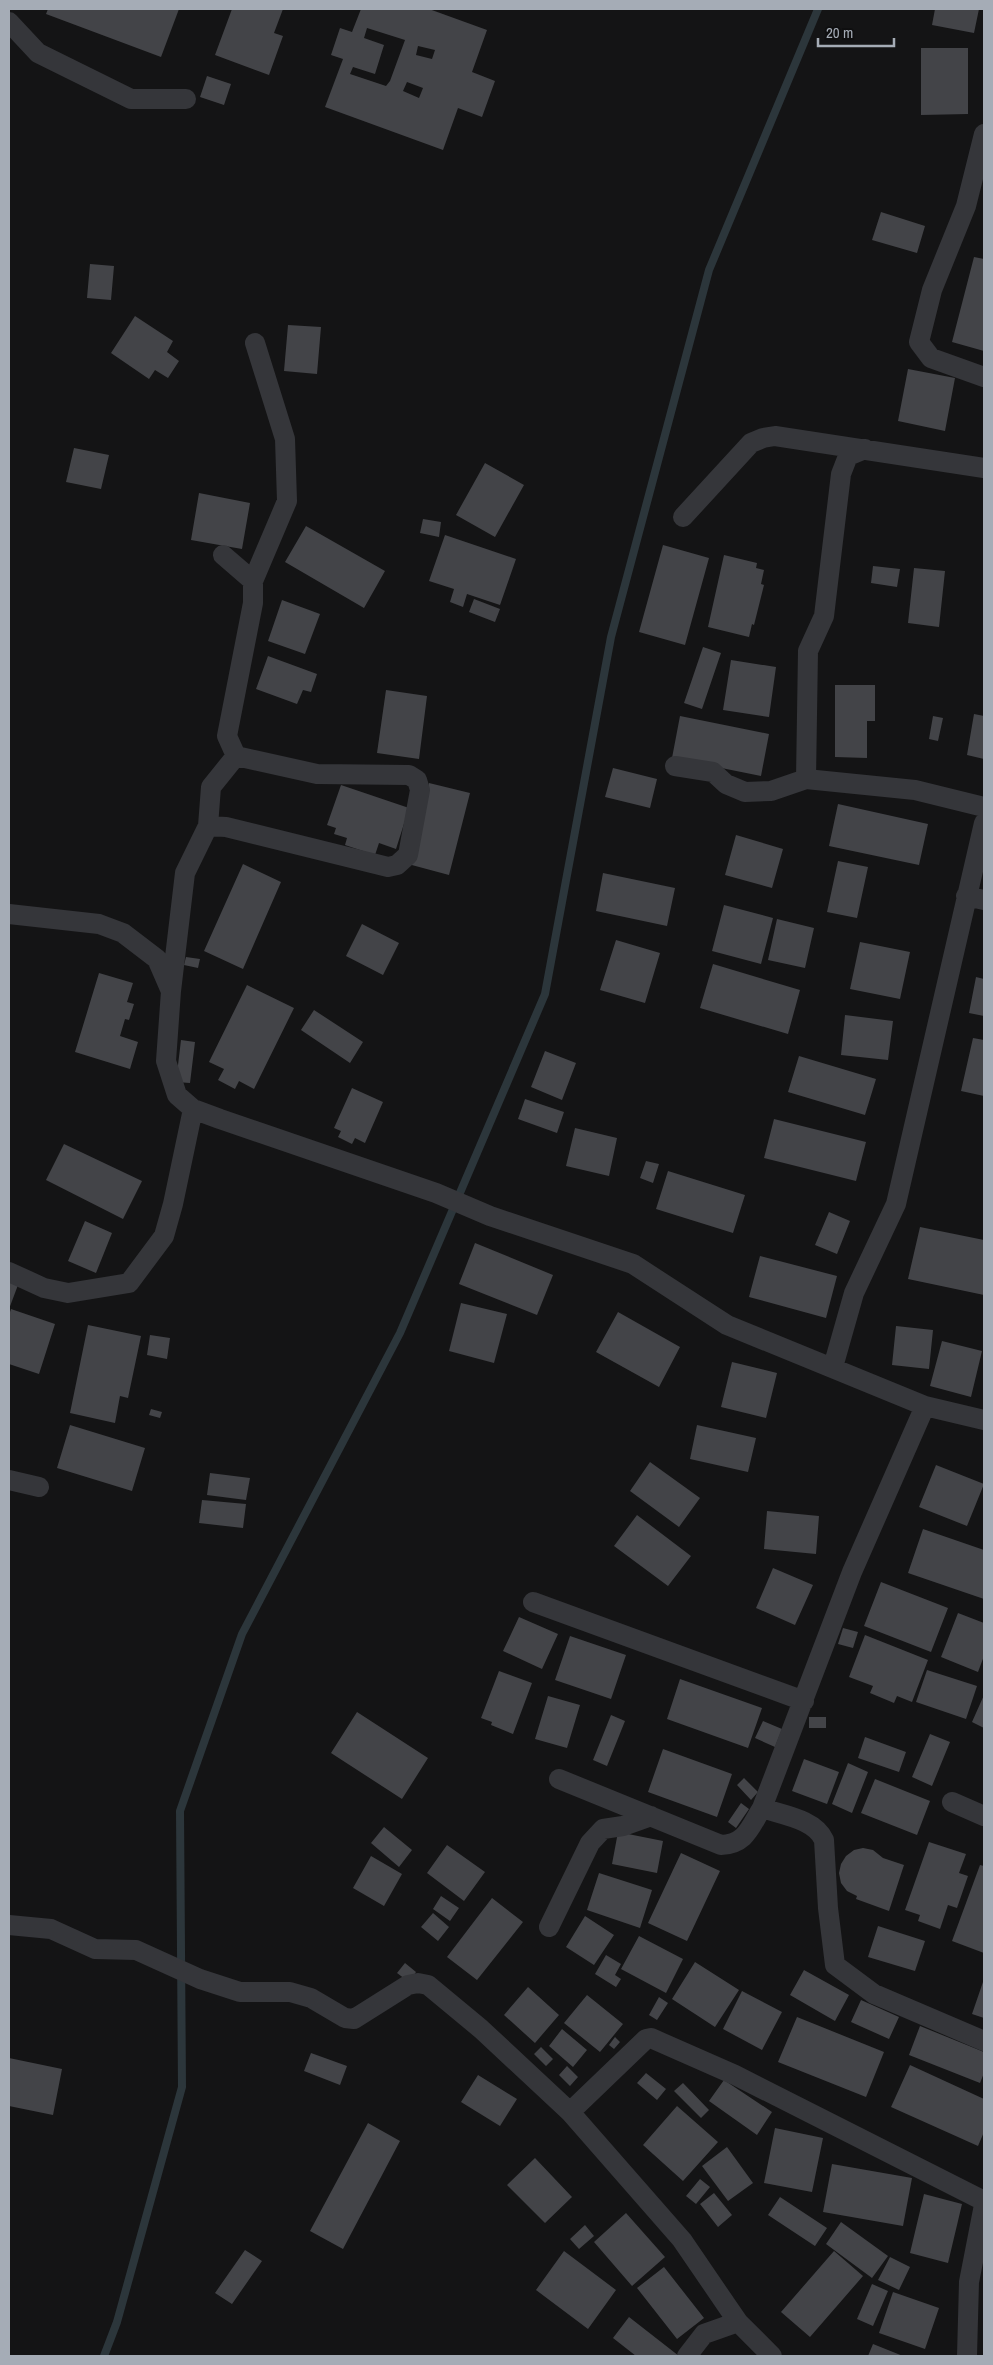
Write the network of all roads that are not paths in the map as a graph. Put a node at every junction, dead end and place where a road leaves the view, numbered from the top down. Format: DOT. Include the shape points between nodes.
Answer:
graph roads {
  1 [pos="9,22"];
  2 [pos="186,99"];
  3 [pos="984,134"];
  4 [pos="255,342"];
  5 [pos="984,377"];
  6 [pos="865,449"];
  7 [pos="984,468"];
  8 [pos="683,517"];
  9 [pos="223,555"];
  10 [pos="253,581"];
  11 [pos="236,756"];
  12 [pos="674,766"];
  13 [pos="806,779"];
  14 [pos="984,807"];
  15 [pos="984,823"];
  16 [pos="208,826"];
  17 [pos="975,898"];
  18 [pos="9,914"];
  19 [pos="171,991"];
  20 [pos="193,1109"];
  21 [pos="9,1272"];
  22 [pos="832,1367"];
  23 [pos="926,1406"];
  24 [pos="984,1420"];
  25 [pos="9,1480"];
  26 [pos="39,1487"];
  27 [pos="533,1602"];
  28 [pos="804,1701"];
  29 [pos="559,1779"];
  30 [pos="952,1802"];
  31 [pos="762,1808"];
  32 [pos="650,1816"];
  33 [pos="984,1816"];
  34 [pos="9,1924"];
  35 [pos="549,1927"];
  36 [pos="984,2041"];
  37 [pos="570,2112"];
  38 [pos="984,2201"];
  39 [pos="984,2205"];
  40 [pos="738,2322"];
  41 [pos="973,2346"];
  42 [pos="687,2356"];
  43 [pos="772,2356"];
  1 -- 2 [label="street" via="38,53 131,99"];
  3 -- 5 [label="street" via="966,206 932,290 919,342 931,358"];
  4 -- 10 [label="street" via="285,439 287,501"];
  6 -- 7 [label="street"];
  6 -- 8 [label="street" via="775,436 750,442"];
  6 -- 13 [label="street" via="848,456 842,474 824,616 808,651"];
  9 -- 10 [label="street"];
  10 -- 11 [label="street" via="253,603 227,736"];
  11 -- 16 [label="street" via="211,787"];
  11 -- 16 [label="street" via="317,774 409,775 417,780 420,790 408,855 397,865 388,867 226,826"];
  12 -- 13 [label="street" via="713,772 726,784 745,792 770,791"];
  13 -- 14 [label="street" via="915,790"];
  15 -- 17 [label="street"];
  16 -- 19 [label="street" via="185,873"];
  17 -- 22 [label="street" via="896,1204 854,1293"];
  18 -- 19 [label="street" via="99,924 123,933 157,959"];
  19 -- 20 [label="street" via="166,1061 177,1095"];
  20 -- 21 [label="street" via="164,1236 129,1283 68,1292 44,1288"];
  20 -- 22 [label="street" via="633,1264 727,1325"];
  22 -- 23 [label="street"];
  23 -- 24 [label="street"];
  23 -- 28 [label="street" via="852,1572"];
  25 -- 26 [label="street"];
  27 -- 28 [label="street"];
  28 -- 31 [label="street"];
  29 -- 32 [label="street"];
  30 -- 33 [label="street"];
  31 -- 32 [label="street" via="745,1836 734,1844 721,1845"];
  31 -- 36 [label="street" via="820,1830 824,1840 835,1965 874,1994"];
  32 -- 35 [label="street" via="604,1829 590,1843"];
  34 -- 37 [label="street" via="51,1928 95,1949 136,1950 200,1979 240,1992 297,1994 311,1998 345,2018 354,2019 408,1985 428,1985 481,2029"];
  37 -- 38 [label="street" via="646,2039 651,2038 735,2075"];
  37 -- 40 [label="street" via="682,2240"];
  39 -- 41 [label="street" via="969,2282"];
  40 -- 42 [label="street" via="704,2334"];
  40 -- 43 [label="street"];
}
